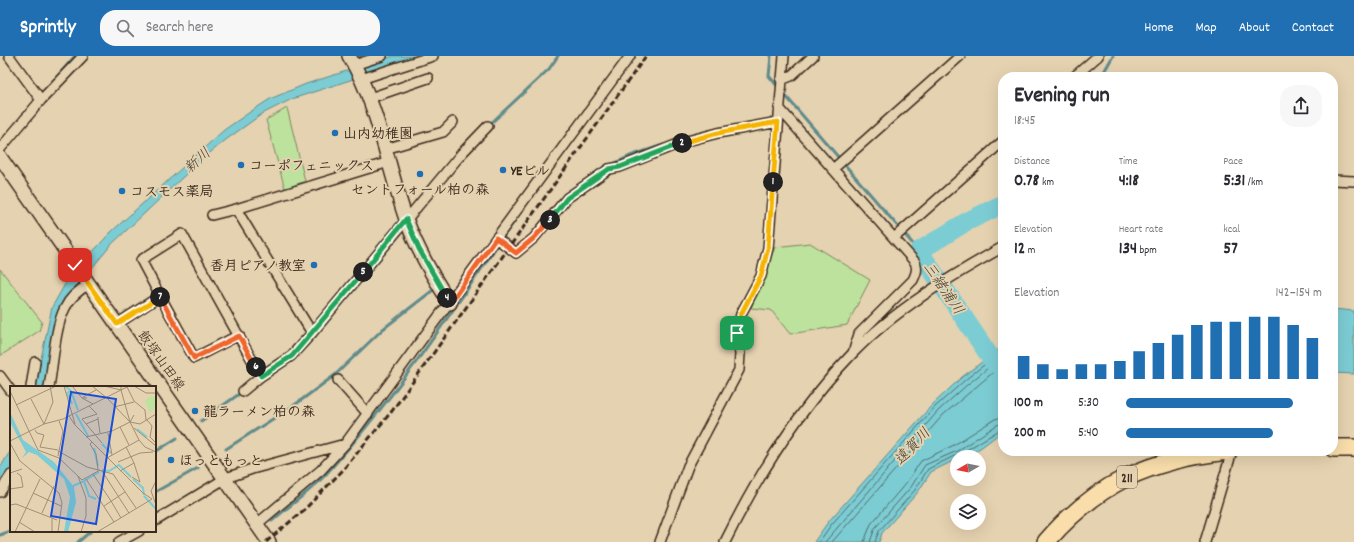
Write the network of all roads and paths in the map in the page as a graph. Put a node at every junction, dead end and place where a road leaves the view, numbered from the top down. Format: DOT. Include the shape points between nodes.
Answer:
graph roads {
  1 [pos="8,56"];
  2 [pos="382,56"];
  3 [pos="433,56"];
  4 [pos="630,56"];
  5 [pos="784,56"];
  6 [pos="813,56"];
  7 [pos="960,56"];
  8 [pos="1098,56"];
  9 [pos="80,57"];
  10 [pos="356,69"];
  11 [pos="1080,72"];
  12 [pos="428,78"];
  13 [pos="781,80"];
  14 [pos="38,97"];
  15 [pos="370,98"];
  16 [pos="779,108"];
  17 [pos="453,122"];
  18 [pos="778,122"];
  19 [pos="488,126"];
  20 [pos="998,145"];
  21 [pos="0,149"];
  22 [pos="385,149"];
  23 [pos="0,158"];
  24 [pos="389,162"];
  25 [pos="833,169"];
  26 [pos="1338,180"];
  27 [pos="1354,181"];
  28 [pos="236,209"];
  29 [pos="212,215"];
  30 [pos="406,219"];
  31 [pos="894,238"];
  32 [pos="499,240"];
  33 [pos="998,250"];
  34 [pos="87,281"];
  35 [pos="160,296"];
  36 [pos="450,303"];
  37 [pos="117,324"];
  38 [pos="312,333"];
  39 [pos="239,336"];
  40 [pos="853,353"];
  41 [pos="35,362"];
  42 [pos="0,376"];
  43 [pos="261,376"];
  44 [pos="338,380"];
  45 [pos="31,386"];
  46 [pos="49,386"];
  47 [pos="10,390"];
  48 [pos="243,391"];
  49 [pos="368,414"];
  50 [pos="345,444"];
  51 [pos="1338,448"];
  52 [pos="1354,448"];
  53 [pos="1188,456"];
  54 [pos="1231,456"];
  55 [pos="10,476"];
  56 [pos="226,478"];
  57 [pos="0,492"];
  58 [pos="156,520"];
  59 [pos="257,524"];
  60 [pos="137,532"];
  61 [pos="119,542"];
  62 [pos="269,542"];
  63 [pos="660,542"];
  64 [pos="725,542"];
  65 [pos="1046,542"];
  66 [pos="1205,542"];
  1 -- 14 [label="street"];
  2 -- 10 [label="street"];
  3 -- 10 [label="street"];
  4 -- 32 [label="street"];
  5 -- 13 [label="street"];
  6 -- 13 [label="street" via="791,76"];
  7 -- 25 [label="street"];
  8 -- 11 [label="street"];
  9 -- 14 [label="street"];
  10 -- 15 [label="main road"];
  12 -- 15 [label="street"];
  13 -- 16 [label="street"];
  14 -- 21 [label="street"];
  15 -- 22 [label="main road"];
  16 -- 18 [label="street"];
  16 -- 25 [label="street"];
  17 -- 22 [label="street" via="443,132"];
  18 -- 32 [label="street" via="683,142 609,169 567,198 534,238 516,253"];
  18 -- 63 [label="street" via="768,248 761,276 741,314 737,333 739,370 688,466"];
  19 -- 30 [label="street"];
  20 -- 31 [label="street"];
  22 -- 24 [label="main road"];
  23 -- 34 [label="main road, 飯塚山田線"];
  24 -- 28 [label="street"];
  24 -- 30 [label="main road"];
  25 -- 31 [label="street"];
  26 -- 27 [label="street"];
  28 -- 29 [label="street"];
  28 -- 38 [label="street"];
  30 -- 36 [label="main road" via="419,249"];
  30 -- 38 [label="street"];
  31 -- 40 [label="street" via="915,262 916,273 913,280 859,334"];
  32 -- 36 [label="street"];
  33 -- 40 [label="street" via="972,264 911,306"];
  34 -- 37 [label="main road, 飯塚山田線"];
  34 -- 46 [label="street" via="64,308"];
  35 -- 37 [label="street"];
  35 -- 39 [label="street" via="194,358"];
  35 -- 39 [label="street" via="141,260 182,234"];
  36 -- 49 [label="street"];
  37 -- 56 [label="main road, 飯塚山田線"];
  38 -- 43 [label="street" via="292,356"];
  39 -- 43 [label="street"];
  40 -- 64 [label="street" via="808,407 747,497"];
  41 -- 45 [label="street"];
  42 -- 47 [label="street"];
  43 -- 48 [label="street"];
  44 -- 49 [label="street"];
  49 -- 50 [label="street"];
  50 -- 56 [label="street"];
  50 -- 59 [label="street" via="321,470"];
  51 -- 52 [label="highway"];
  53 -- 65 [label="highway, 211" via="1167,461 1110,485 1089,500"];
  54 -- 66 [label="street"];
  55 -- 57 [label="street"];
  56 -- 58 [label="street"];
  56 -- 59 [label="main road, 飯塚山田線"];
  59 -- 62 [label="main road, 飯塚山田線"];
  60 -- 61 [label="street"];
}
